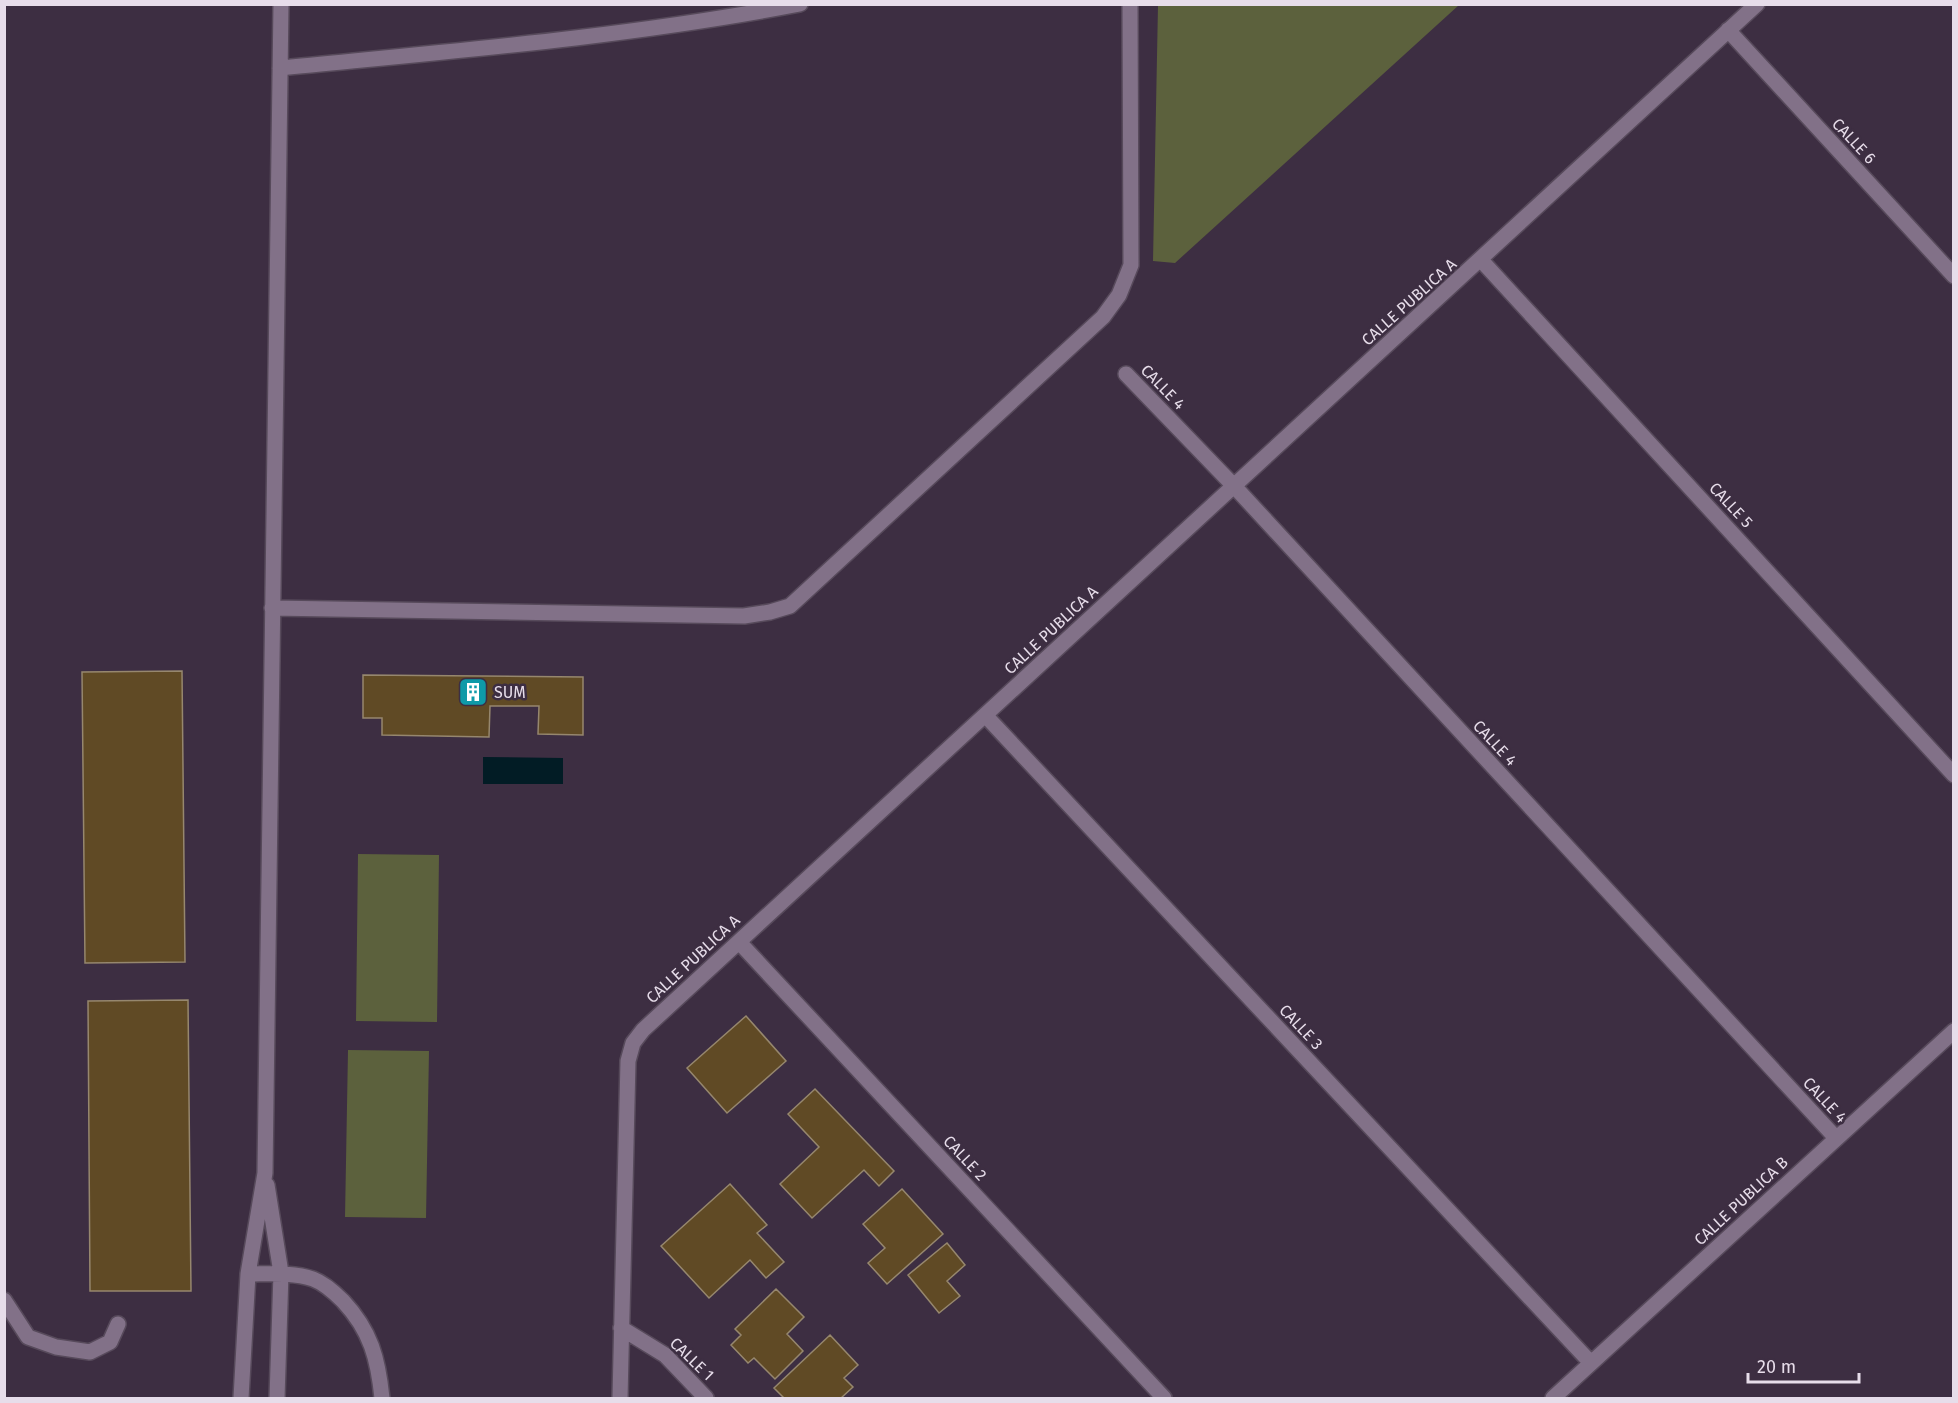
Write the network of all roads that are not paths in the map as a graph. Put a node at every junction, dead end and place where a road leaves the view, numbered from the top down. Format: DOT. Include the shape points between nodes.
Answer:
graph roads {
  1 [pos="280,4"];
  2 [pos="800,4"];
  3 [pos="1130,4"];
  4 [pos="1757,4"];
  5 [pos="1728,30"];
  6 [pos="280,68"];
  7 [pos="1481,260"];
  8 [pos="1953,276"];
  9 [pos="1126,374"];
  10 [pos="1233,486"];
  11 [pos="272,608"];
  12 [pos="985,716"];
  13 [pos="1953,775"];
  14 [pos="739,942"];
  15 [pos="1953,1031"];
  16 [pos="1836,1138"];
  17 [pos="265,1173"];
  18 [pos="248,1274"];
  19 [pos="281,1274"];
  20 [pos="4,1300"];
  21 [pos="118,1324"];
  22 [pos="621,1328"];
  23 [pos="1591,1363"];
  24 [pos="241,1398"];
  25 [pos="277,1398"];
  26 [pos="382,1398"];
  27 [pos="620,1398"];
  28 [pos="706,1398"];
  29 [pos="1164,1398"];
  30 [pos="1553,1398"];
  1 -- 6 [label="street"];
  2 -- 6 [label="street" via="583,37"];
  3 -- 11 [label="street" via="1131,265 1119,295 1103,317 790,606 744,616"];
  4 -- 5 [label="street, CALLE PUBLICA A"];
  5 -- 7 [label="street, CALLE PUBLICA A"];
  5 -- 8 [label="street, CALLE 6"];
  6 -- 11 [label="street"];
  7 -- 10 [label="street, CALLE PUBLICA A"];
  7 -- 13 [label="street, CALLE 5"];
  9 -- 10 [label="street, CALLE 4"];
  10 -- 12 [label="street, CALLE PUBLICA A"];
  10 -- 16 [label="street, CALLE 4"];
  11 -- 17 [label="street"];
  12 -- 14 [label="street, CALLE PUBLICA A"];
  12 -- 23 [label="street, CALLE 3"];
  14 -- 22 [label="street, CALLE PUBLICA A" via="633,1043 628,1061"];
  14 -- 29 [label="street, CALLE 2"];
  15 -- 16 [label="street, CALLE PUBLICA B"];
  16 -- 23 [label="street, CALLE PUBLICA B"];
  17 -- 18 [label="street"];
  17 -- 19 [label="street"];
  18 -- 19 [label="street"];
  18 -- 24 [label="street"];
  19 -- 25 [label="street"];
  19 -- 26 [label="street" via="313,1279 335,1293 357,1316 371,1340"];
  20 -- 21 [label="street" via="28,1337 56,1347 90,1352 110,1342"];
  22 -- 27 [label="street, CALLE PUBLICA A"];
  22 -- 28 [label="street, CALLE 1" via="665,1355"];
  23 -- 30 [label="street, CALLE PUBLICA B"];
}
